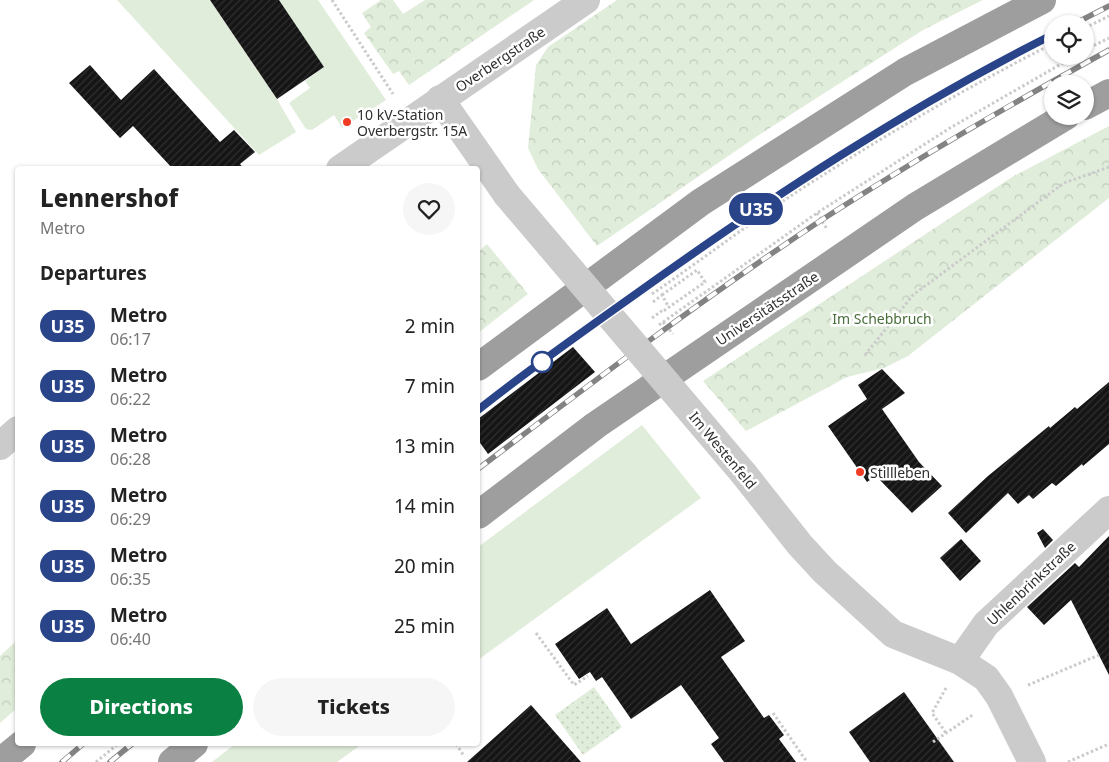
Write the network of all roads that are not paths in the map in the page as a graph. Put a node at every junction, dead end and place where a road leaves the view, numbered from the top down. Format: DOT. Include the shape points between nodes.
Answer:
graph roads {
  1 [pos="586,0"];
  2 [pos="1042,0"];
  3 [pos="1109,93"];
  4 [pos="440,99"];
  5 [pos="1094,101"];
  6 [pos="1051,125"];
  7 [pos="344,166"];
  8 [pos="480,366"];
  9 [pos="15,433"];
  10 [pos="0,446"];
  11 [pos="1109,510"];
  12 [pos="480,513"];
  13 [pos="960,661"];
  14 [pos="20,746"];
  15 [pos="192,746"];
  16 [pos="0,762"];
  17 [pos="172,762"];
  18 [pos="1032,762"];
  1 -- 4 [label="street, Overbergstraße"];
  2 -- 8 [label="highway" via="905,72 701,202"];
  3 -- 5 [label="highway"];
  4 -- 7 [label="street, Overbergstraße"];
  4 -- 13 [label="street, Im Westenfeld, bridge" via="507,195 744,474 800,545 893,634"];
  6 -- 12 [label="highway, Universitätsstraße" via="915,207 596,425"];
  9 -- 10 [label="street"];
  11 -- 13 [label="street, Uhlenbrinkstraße" via="986,624"];
  13 -- 18 [label="street, Im Westenfeld" via="986,678 999,696"];
  14 -- 16 [label="highway"];
  15 -- 17 [label="highway"];
}
